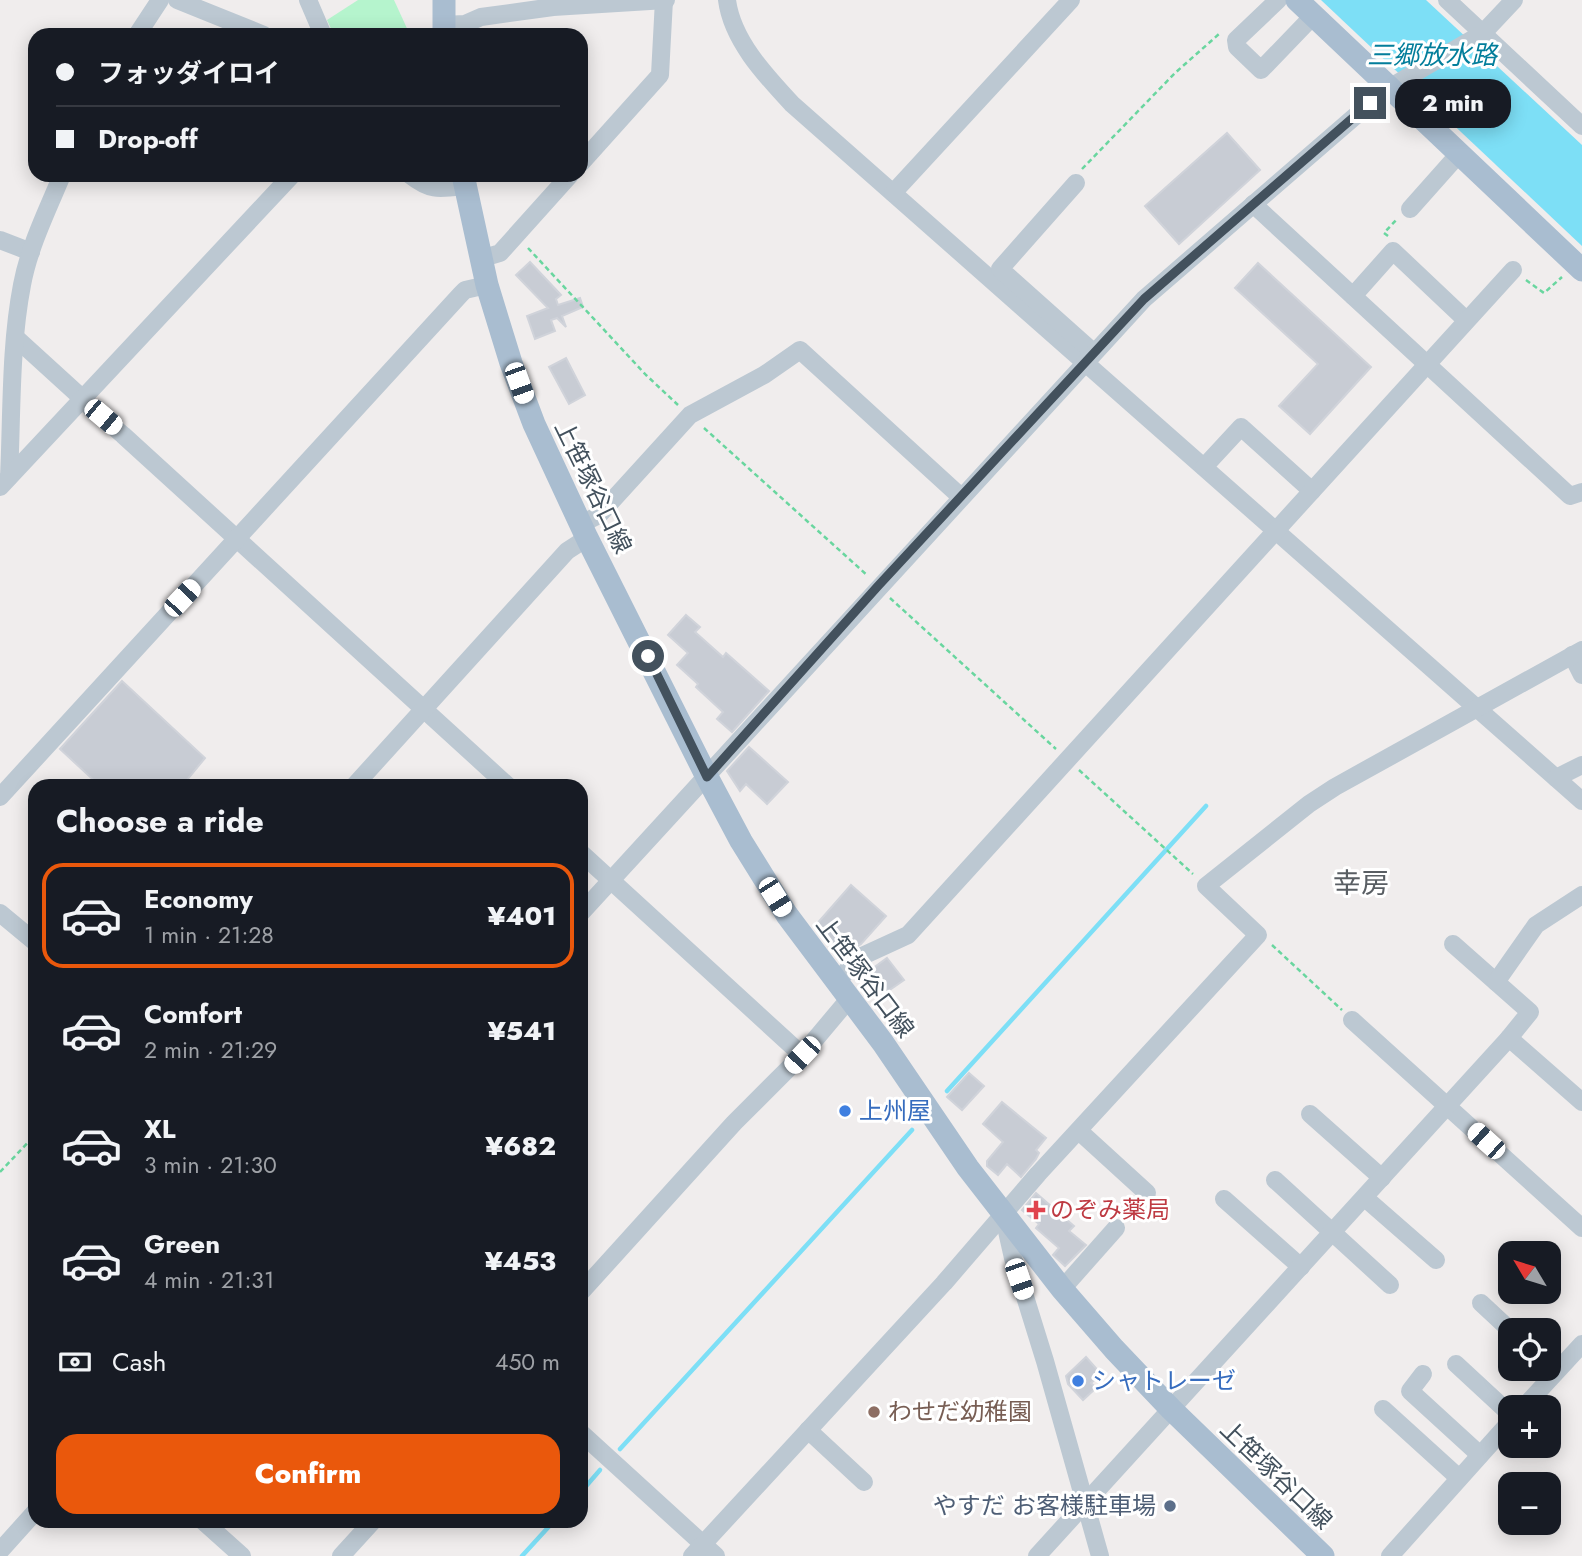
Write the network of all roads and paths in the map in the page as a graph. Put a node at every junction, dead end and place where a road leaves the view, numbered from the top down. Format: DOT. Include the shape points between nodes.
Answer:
graph roads {
  1 [pos="160,0"];
  2 [pos="177,0"];
  3 [pos="307,0"];
  4 [pos="444,0"];
  5 [pos="665,0"];
  6 [pos="727,0"];
  7 [pos="1070,0"];
  8 [pos="1278,0"];
  9 [pos="1297,0"];
  10 [pos="1447,0"];
  11 [pos="1514,0"];
  12 [pos="1313,16"];
  13 [pos="1227,27"];
  14 [pos="142,28"];
  15 [pos="247,28"];
  16 [pos="320,28"];
  17 [pos="443,28"];
  18 [pos="450,28"];
  19 [pos="1478,36"];
  20 [pos="1395,84"];
  21 [pos="1581,124"];
  22 [pos="588,155"];
  23 [pos="1458,155"];
  24 [pos="59,182"];
  25 [pos="285,182"];
  26 [pos="419,182"];
  27 [pos="457,182"];
  28 [pos="463,182"];
  29 [pos="564,182"];
  30 [pos="1076,183"];
  31 [pos="893,193"];
  32 [pos="1253,204"];
  33 [pos="1410,209"];
  34 [pos="516,235"];
  35 [pos="0,240"];
  36 [pos="1393,251"];
  37 [pos="31,252"];
  38 [pos="480,259"];
  39 [pos="1579,267"];
  40 [pos="1513,270"];
  41 [pos="487,285"];
  42 [pos="1017,293"];
  43 [pos="1353,296"];
  44 [pos="1466,320"];
  45 [pos="16,338"];
  46 [pos="1089,357"];
  47 [pos="1426,365"];
  48 [pos="82,399"];
  49 [pos="690,415"];
  50 [pos="1204,467"];
  51 [pos="4,482"];
  52 [pos="1312,491"];
  53 [pos="1582,492"];
  54 [pos="961,497"];
  55 [pos="584,531"];
  56 [pos="1277,532"];
  57 [pos="237,539"];
  58 [pos="878,586"];
  59 [pos="1577,652"];
  60 [pos="1582,674"];
  61 [pos="1476,707"];
  62 [pos="425,708"];
  63 [pos="1068,760"];
  64 [pos="1582,765"];
  65 [pos="707,777"];
  66 [pos="1556,778"];
  67 [pos="360,779"];
  68 [pos="501,779"];
  69 [pos="0,797"];
  70 [pos="1582,801"];
  71 [pos="588,860"];
  72 [pos="611,881"];
  73 [pos="1206,886"];
  74 [pos="1582,895"];
  75 [pos="588,906"];
  76 [pos="0,913"];
  77 [pos="1258,935"];
  78 [pos="28,936"];
  79 [pos="1453,944"];
  80 [pos="1496,982"];
  81 [pos="843,991"];
  82 [pos="1352,1020"];
  83 [pos="1509,1038"];
  84 [pos="802,1055"];
  85 [pos="1580,1097"];
  86 [pos="1447,1107"];
  87 [pos="1310,1114"];
  88 [pos="1079,1131"];
  89 [pos="28,1142"];
  90 [pos="0,1172"];
  91 [pos="1382,1178"];
  92 [pos="1275,1180"];
  93 [pos="1147,1193"];
  94 [pos="1365,1198"];
  95 [pos="1224,1199"];
  96 [pos="1003,1214"];
  97 [pos="1116,1228"];
  98 [pos="1582,1228"];
  99 [pos="1333,1232"];
  100 [pos="1436,1260"];
  101 [pos="1301,1267"];
  102 [pos="588,1284"];
  103 [pos="1391,1285"];
  104 [pos="1062,1289"];
  105 [pos="1481,1303"];
  106 [pos="1498,1319"];
  107 [pos="1582,1344"];
  108 [pos="1561,1361"];
  109 [pos="1456,1364"];
  110 [pos="1423,1374"];
  111 [pos="1498,1403"];
  112 [pos="1171,1409"];
  113 [pos="1383,1409"];
  114 [pos="808,1430"];
  115 [pos="1498,1435"];
  116 [pos="588,1440"];
  117 [pos="1480,1455"];
  118 [pos="1459,1478"];
  119 [pos="864,1482"];
  120 [pos="1086,1503"];
  121 [pos="28,1520"];
  122 [pos="211,1528"];
  123 [pos="367,1528"];
  124 [pos="0,1551"];
  125 [pos="704,1552"];
  126 [pos="242,1556"];
  127 [pos="341,1556"];
  128 [pos="1037,1556"];
  129 [pos="1100,1556"];
  130 [pos="1322,1556"];
  131 [pos="1390,1556"];
  1 -- 14 [label="street"];
  2 -- 15 [label="street"];
  3 -- 16 [label="street"];
  4 -- 17 [label="main road"];
  5 -- 18 [label="street" via="552,7 481,17"];
  5 -- 22 [label="street" via="660,75"];
  6 -- 31 [label="street" via="733,23 768,77"];
  7 -- 31 [label="street"];
  8 -- 12 [label="street" via="1236,40 1237,47 1261,69"];
  9 -- 12 [label="main road"];
  10 -- 19 [label="street"];
  11 -- 19 [label="street"];
  12 -- 20 [label="main road"];
  13 -- 30 [label="path" via="1083,166"];
  19 -- 20 [label="street"];
  19 -- 21 [label="street"];
  20 -- 23 [label="main road"];
  20 -- 32 [label="street"];
  23 -- 33 [label="street"];
  23 -- 39 [label="main road"];
  24 -- 37 [label="street"];
  25 -- 48 [label="street"];
  26 -- 27 [label="street" via="434,189"];
  28 -- 38 [label="main road, 上笹塚谷口線"];
  29 -- 34 [label="street"];
  30 -- 42 [label="street" via="1000,270"];
  31 -- 42 [label="street"];
  32 -- 43 [label="street"];
  32 -- 46 [label="street" via="1144,299"];
  33 -- 36 [label="path" via="1384,233 1397,244"];
  34 -- 38 [label="street" via="500,253"];
  34 -- 49 [label="path" via="646,375"];
  35 -- 37 [label="street"];
  36 -- 43 [label="street"];
  36 -- 44 [label="street"];
  37 -- 45 [label="street"];
  38 -- 41 [label="main road, 上笹塚谷口線"];
  39 -- 40 [label="path" via="1544,293"];
  40 -- 44 [label="street"];
  41 -- 55 [label="main road, 上笹塚谷口線" via="534,424"];
  41 -- 57 [label="street" via="465,290"];
  42 -- 46 [label="street"];
  43 -- 47 [label="street"];
  44 -- 47 [label="street"];
  45 -- 48 [label="street"];
  45 -- 51 [label="street"];
  46 -- 50 [label="street"];
  46 -- 54 [label="street"];
  47 -- 52 [label="street"];
  47 -- 53 [label="street" via="1570,496"];
  48 -- 51 [label="street"];
  48 -- 57 [label="street"];
  49 -- 54 [label="street" via="800,350"];
  49 -- 55 [label="street"];
  49 -- 58 [label="path"];
  50 -- 52 [label="street" via="1241,427"];
  50 -- 56 [label="street"];
  52 -- 56 [label="street"];
  54 -- 58 [label="street"];
  55 -- 62 [label="street"];
  55 -- 65 [label="main road, 上笹塚谷口線"];
  56 -- 61 [label="street"];
  56 -- 63 [label="street"];
  57 -- 62 [label="street"];
  57 -- 69 [label="street"];
  58 -- 63 [label="path"];
  58 -- 65 [label="street"];
  59 -- 60 [label="street"];
  59 -- 61 [label="street"];
  61 -- 66 [label="street"];
  61 -- 73 [label="street" via="1309,804"];
  62 -- 67 [label="street"];
  62 -- 68 [label="street"];
  63 -- 73 [label="path"];
  63 -- 81 [label="street" via="908,935 858,958"];
  64 -- 66 [label="street"];
  65 -- 72 [label="street"];
  65 -- 81 [label="main road, 上笹塚谷口線" via="787,915"];
  66 -- 70 [label="street"];
  71 -- 72 [label="street"];
  72 -- 75 [label="street"];
  72 -- 84 [label="street"];
  73 -- 77 [label="street"];
  74 -- 80 [label="street" via="1536,925"];
  76 -- 78 [label="street"];
  77 -- 82 [label="path"];
  77 -- 88 [label="street"];
  79 -- 80 [label="street"];
  80 -- 83 [label="street" via="1530,1012"];
  81 -- 84 [label="street"];
  81 -- 96 [label="main road, 上笹塚谷口線"];
  82 -- 86 [label="street"];
  83 -- 85 [label="street"];
  83 -- 86 [label="street"];
  84 -- 102 [label="street"];
  86 -- 91 [label="street"];
  86 -- 98 [label="street"];
  87 -- 91 [label="street"];
  88 -- 93 [label="street"];
  88 -- 96 [label="street"];
  89 -- 90 [label="path"];
  91 -- 94 [label="street"];
  92 -- 99 [label="street"];
  94 -- 99 [label="street"];
  94 -- 100 [label="street"];
  95 -- 101 [label="street"];
  96 -- 104 [label="main road, 上笹塚谷口線"];
  96 -- 114 [label="street"];
  96 -- 120 [label="street"];
  97 -- 104 [label="street"];
  99 -- 101 [label="street"];
  99 -- 103 [label="street"];
  101 -- 112 [label="street"];
  104 -- 112 [label="main road, 上笹塚谷口線"];
  105 -- 106 [label="street"];
  107 -- 108 [label="street"];
  109 -- 111 [label="street"];
  110 -- 117 [label="street" via="1410,1391"];
  112 -- 120 [label="street"];
  112 -- 130 [label="main road, 上笹塚谷口線"];
  113 -- 118 [label="street"];
  114 -- 119 [label="street"];
  114 -- 125 [label="street"];
  115 -- 117 [label="street"];
  116 -- 125 [label="street"];
  117 -- 118 [label="street"];
  118 -- 131 [label="street"];
  120 -- 128 [label="street"];
  120 -- 129 [label="street"];
  121 -- 124 [label="street"];
  122 -- 126 [label="street"];
  123 -- 127 [label="street"];
}
